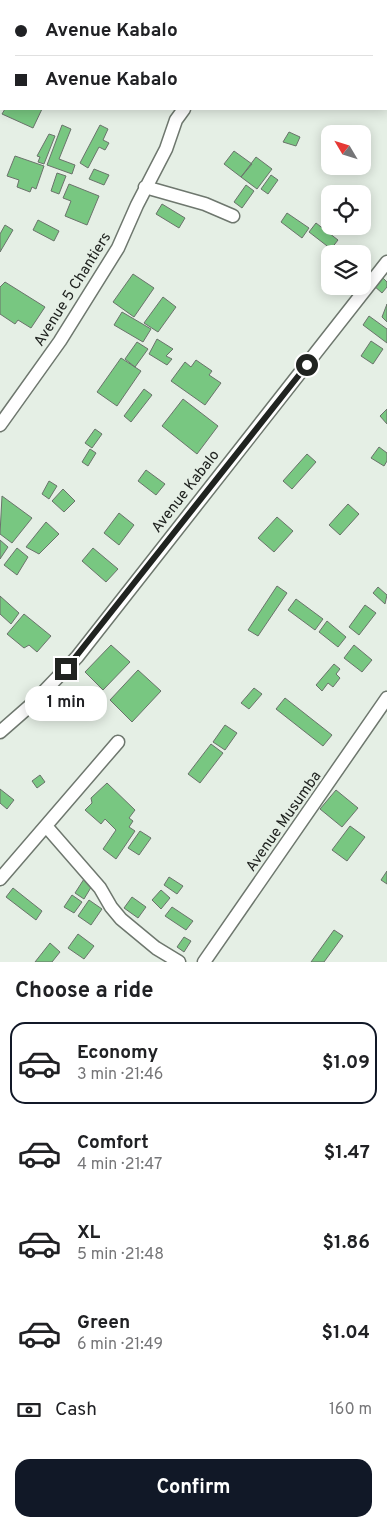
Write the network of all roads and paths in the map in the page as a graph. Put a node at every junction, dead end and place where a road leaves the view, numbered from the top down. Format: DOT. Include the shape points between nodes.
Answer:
graph roads {
  1 [pos="183,110"];
  2 [pos="145,187"];
  3 [pos="233,216"];
  4 [pos="387,262"];
  5 [pos="0,424"];
  6 [pos="387,698"];
  7 [pos="0,732"];
  8 [pos="118,742"];
  9 [pos="46,826"];
  10 [pos="0,880"];
  11 [pos="211,959"];
  12 [pos="179,962"];
  1 -- 2 [label="street, Avenue 5 Chantiers"];
  2 -- 3 [label="street" via="205,204"];
  2 -- 5 [label="street, Avenue 5 Chantiers" via="106,269 60,341"];
  4 -- 7 [label="street, Avenue Kabalo" via="77,657"];
  6 -- 11 [label="street, Avenue Musumba"];
  8 -- 9 [label="street"];
  9 -- 10 [label="street"];
  9 -- 12 [label="street" via="100,888 121,919"];
}
